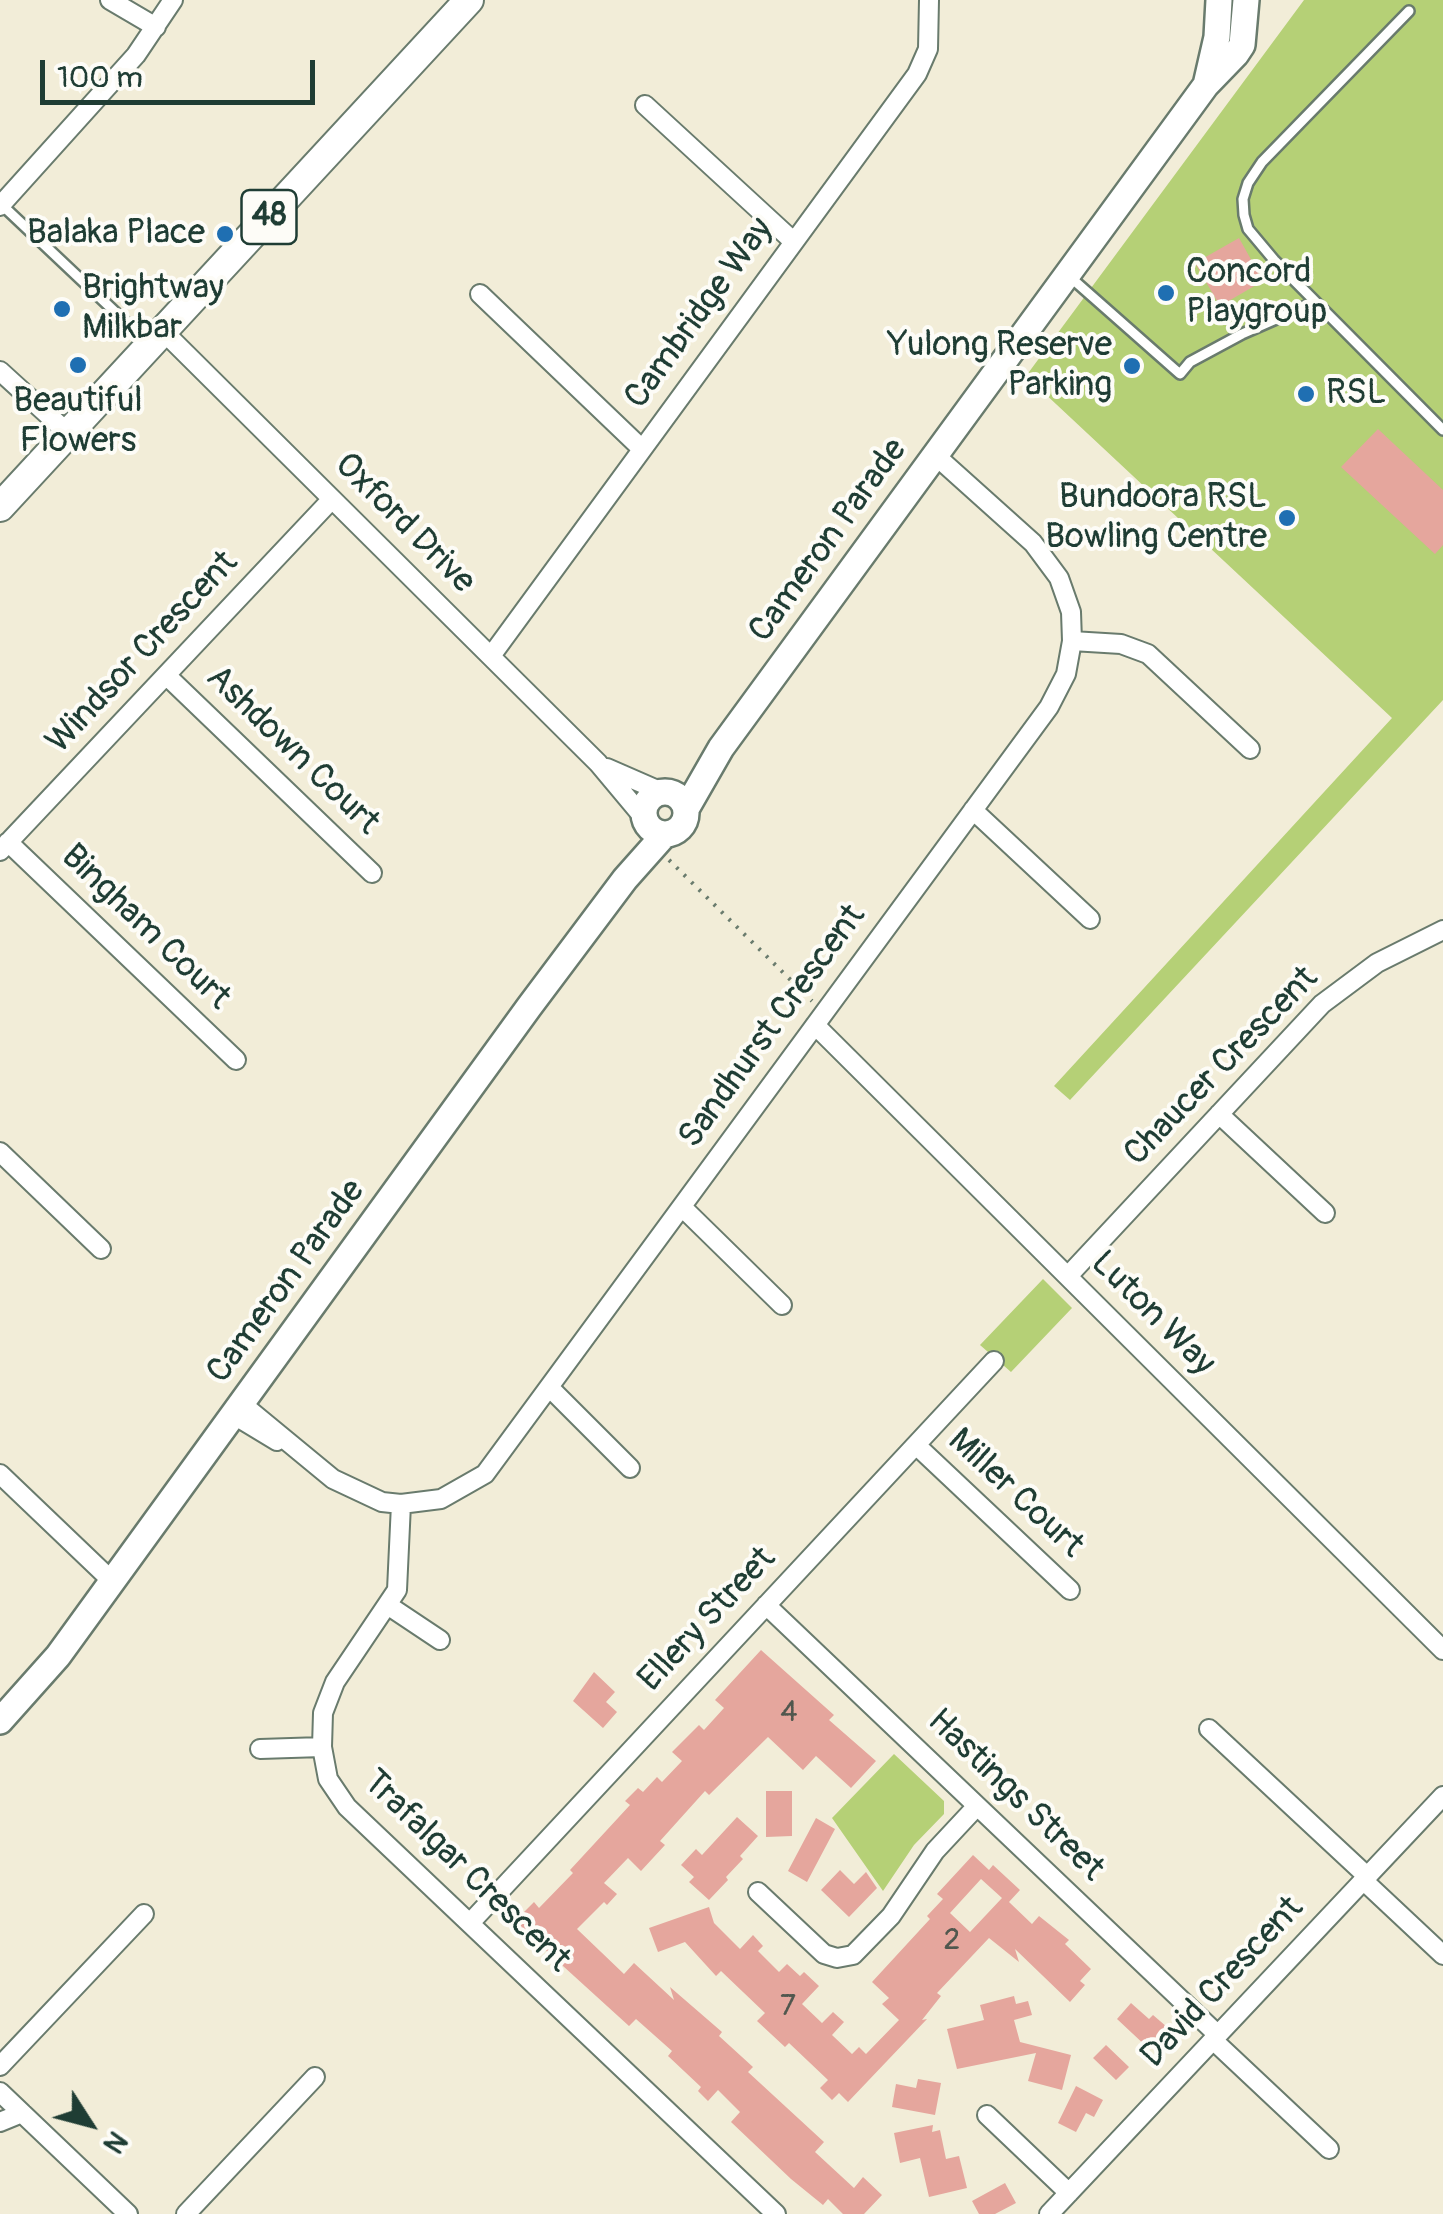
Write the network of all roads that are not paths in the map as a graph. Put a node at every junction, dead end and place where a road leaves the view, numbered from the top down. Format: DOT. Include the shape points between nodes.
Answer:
graph roads {
  1 [pos="110,0"];
  2 [pos="172,0"];
  3 [pos="469,0"];
  4 [pos="929,0"];
  5 [pos="1219,0"];
  6 [pos="1246,0"];
  7 [pos="1409,10"];
  8 [pos="156,27"];
  9 [pos="1206,85"];
  10 [pos="645,105"];
  11 [pos="1,205"];
  12 [pos="794,242"];
  13 [pos="1068,275"];
  14 [pos="480,294"];
  15 [pos="1315,302"];
  16 [pos="157,338"];
  17 [pos="0,371"];
  18 [pos="1443,430"];
  19 [pos="69,434"];
  20 [pos="642,449"];
  21 [pos="936,455"];
  22 [pos="332,499"];
  23 [pos="0,507"];
  24 [pos="1072,641"];
  25 [pos="492,656"];
  26 [pos="166,676"];
  27 [pos="1250,749"];
  28 [pos="598,763"];
  29 [pos="672,798"];
  30 [pos="973,810"];
  31 [pos="652,831"];
  32 [pos="4,847"];
  33 [pos="372,873"];
  34 [pos="1090,919"];
  35 [pos="1443,930"];
  36 [pos="815,1025"];
  37 [pos="236,1060"];
  38 [pos="1219,1114"];
  39 [pos="0,1152"];
  40 [pos="682,1206"];
  41 [pos="1325,1213"];
  42 [pos="101,1249"];
  43 [pos="1068,1276"];
  44 [pos="782,1305"];
  45 [pos="994,1361"];
  46 [pos="550,1388"];
  47 [pos="238,1409"];
  48 [pos="916,1444"];
  49 [pos="630,1468"];
  50 [pos="0,1474"];
  51 [pos="401,1504"];
  52 [pos="112,1581"];
  53 [pos="1070,1590"];
  54 [pos="766,1605"];
  55 [pos="390,1606"];
  56 [pos="440,1640"];
  57 [pos="1443,1650"];
  58 [pos="0,1720"];
  59 [pos="1209,1729"];
  60 [pos="322,1747"];
  61 [pos="260,1749"];
  62 [pos="1443,1796"];
  63 [pos="978,1806"];
  64 [pos="1366,1879"];
  65 [pos="758,1892"];
  66 [pos="144,1914"];
  67 [pos="470,1923"];
  68 [pos="1443,1955"];
  69 [pos="1216,2038"];
  70 [pos="0,2066"];
  71 [pos="315,2077"];
  72 [pos="0,2092"];
  73 [pos="22,2113"];
  74 [pos="988,2116"];
  75 [pos="0,2122"];
  76 [pos="1329,2149"];
  77 [pos="1064,2205"];
  78 [pos="128,2214"];
  79 [pos="186,2214"];
  80 [pos="776,2214"];
  1 -- 8 [label="street"];
  2 -- 8 [label="street"];
  3 -- 16 [label="main road, 48"];
  4 -- 12 [label="street, Cambridge Way" via="928,49 918,74"];
  5 -- 9 [label="street, Cameron Parade"];
  6 -- 9 [label="street, Cameron Parade" via="1242,45"];
  7 -- 15 [label="lane" via="1248,183 1248,228"];
  8 -- 11 [label="street"];
  9 -- 13 [label="street, Cameron Parade"];
  10 -- 12 [label="street"];
  11 -- 16 [label="lane"];
  12 -- 20 [label="street, Cambridge Way"];
  13 -- 15 [label="lane" via="1180,374 1242,334"];
  13 -- 21 [label="street, Cameron Parade"];
  14 -- 20 [label="street"];
  15 -- 18 [label="lane"];
  16 -- 19 [label="main road, 48"];
  16 -- 22 [label="street, Oxford Drive"];
  17 -- 19 [label="street"];
  19 -- 23 [label="main road, 48"];
  20 -- 25 [label="street, Cambridge Way"];
  21 -- 24 [label="street, Sandhurst Crescent" via="1048,561 1067,594"];
  21 -- 29 [label="street, Cameron Parade" via="695,788"];
  22 -- 25 [label="street, Oxford Drive"];
  22 -- 26 [label="street, Windsor Crescent"];
  24 -- 27 [label="street" via="1121,644 1148,654"];
  24 -- 30 [label="street, Sandhurst Crescent" via="1059,691"];
  25 -- 28 [label="street, Oxford Drive"];
  26 -- 32 [label="street, Windsor Crescent"];
  26 -- 33 [label="street, Ashdown Court"];
  28 -- 29 [label="street, Oxford Drive"];
  28 -- 31 [label="street, Oxford Drive"];
  29 -- 31 [label="street" via="645,804"];
  29 -- 31 [label="street" via="681,826"];
  30 -- 34 [label="street"];
  30 -- 36 [label="street, Sandhurst Crescent"];
  31 -- 47 [label="street, Cameron Parade" via="625,880"];
  32 -- 37 [label="street, Bingham Court"];
  35 -- 38 [label="street, Chaucer Crescent" via="1376,963 1322,1004"];
  36 -- 40 [label="street, Sandhurst Crescent"];
  36 -- 43 [label="street, Luton Way"];
  38 -- 41 [label="street"];
  38 -- 43 [label="street, Chaucer Crescent"];
  39 -- 42 [label="street"];
  40 -- 44 [label="street"];
  40 -- 46 [label="street, Sandhurst Crescent"];
  43 -- 57 [label="street, Luton Way"];
  45 -- 48 [label="street, Ellery Street"];
  46 -- 49 [label="street"];
  46 -- 51 [label="street, Sandhurst Crescent" via="485,1474 441,1498"];
  47 -- 51 [label="street, Sandhurst Crescent" via="352,1490"];
  47 -- 52 [label="street, Cameron Parade"];
  48 -- 53 [label="street, Miller Court"];
  48 -- 54 [label="street, Ellery Street"];
  50 -- 52 [label="street"];
  51 -- 55 [label="street, Trafalgar Crescent" via="400,1577"];
  52 -- 58 [label="street, Cameron Parade"];
  54 -- 63 [label="street, Hastings Street"];
  54 -- 67 [label="street, Ellery Street"];
  55 -- 56 [label="street"];
  55 -- 60 [label="street, Trafalgar Crescent" via="328,1696"];
  59 -- 64 [label="street"];
  60 -- 61 [label="street"];
  60 -- 67 [label="street, Trafalgar Crescent" via="328,1779 346,1807"];
  62 -- 64 [label="street, David Crescent"];
  63 -- 65 [label="street" via="853,1955 824,1954"];
  63 -- 69 [label="street, Hastings Street"];
  64 -- 68 [label="street"];
  64 -- 69 [label="street, David Crescent"];
  66 -- 70 [label="street"];
  67 -- 80 [label="street, Trafalgar Crescent"];
  69 -- 76 [label="street, Hastings Street"];
  69 -- 77 [label="street, David Crescent"];
  71 -- 79 [label="street"];
  72 -- 73 [label="street"];
  73 -- 75 [label="street"];
  73 -- 78 [label="street"];
  74 -- 77 [label="street"];
}
